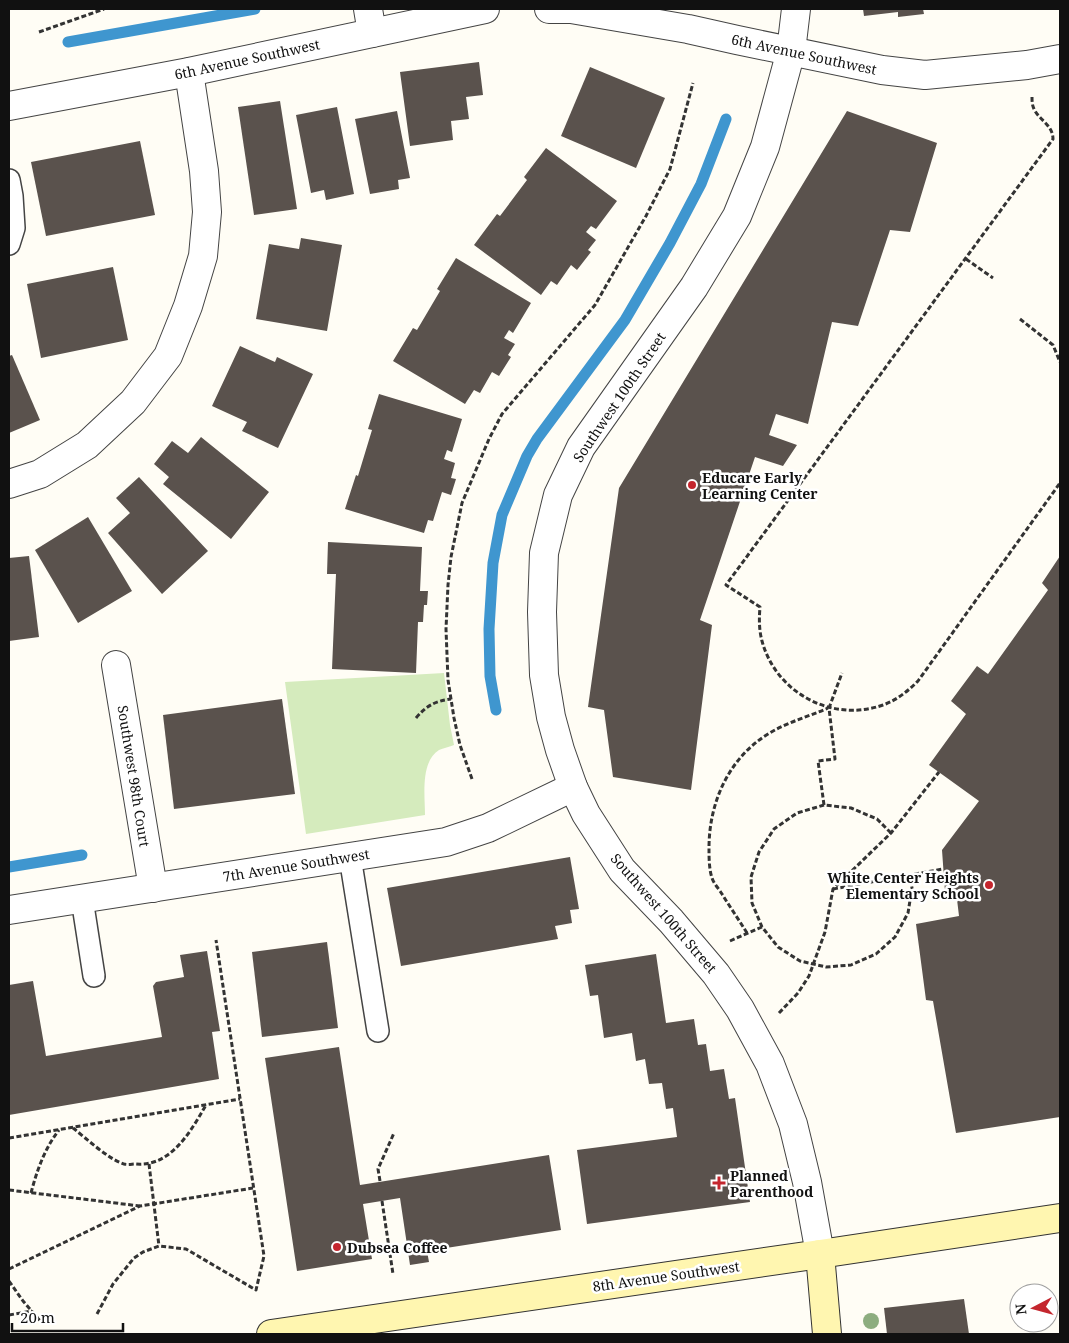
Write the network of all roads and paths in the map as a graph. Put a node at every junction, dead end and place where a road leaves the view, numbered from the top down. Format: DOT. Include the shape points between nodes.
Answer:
graph roads {
  1 [pos="104,9"];
  2 [pos="485,9"];
  3 [pos="549,9"];
  4 [pos="796,9"];
  5 [pos="370,21"];
  6 [pos="39,32"];
  7 [pos="791,51"];
  8 [pos="1060,59"];
  9 [pos="1028,65"];
  10 [pos="189,72"];
  11 [pos="694,83"];
  12 [pos="9,106"];
  13 [pos="9,180"];
  14 [pos="9,244"];
  15 [pos="966,259"];
  16 [pos="993,278"];
  17 [pos="1020,319"];
  18 [pos="1060,362"];
  19 [pos="1060,483"];
  20 [pos="9,484"];
  21 [pos="116,665"];
  22 [pos="842,673"];
  23 [pos="451,699"];
  24 [pos="829,708"];
  25 [pos="416,718"];
  26 [pos="939,772"];
  27 [pos="472,779"];
  28 [pos="573,787"];
  29 [pos="824,806"];
  30 [pos="891,833"];
  31 [pos="350,857"];
  32 [pos="944,869"];
  33 [pos="910,876"];
  34 [pos="153,888"];
  35 [pos="833,889"];
  36 [pos="82,899"];
  37 [pos="9,910"];
  38 [pos="762,927"];
  39 [pos="747,933"];
  40 [pos="216,940"];
  41 [pos="730,940"];
  42 [pos="814,964"];
  43 [pos="94,976"];
  44 [pos="779,1013"];
  45 [pos="378,1031"];
  46 [pos="240,1099"];
  47 [pos="206,1105"];
  48 [pos="73,1127"];
  49 [pos="59,1130"];
  50 [pos="394,1134"];
  51 [pos="9,1138"];
  52 [pos="149,1164"];
  53 [pos="380,1181"];
  54 [pos="253,1188"];
  55 [pos="9,1190"];
  56 [pos="31,1193"];
  57 [pos="382,1201"];
  58 [pos="154,1204"];
  59 [pos="140,1206"];
  60 [pos="1060,1218"];
  61 [pos="159,1246"];
  62 [pos="820,1254"];
  63 [pos="9,1269"];
  64 [pos="393,1274"];
  65 [pos="9,1281"];
  66 [pos="32,1312"];
  67 [pos="97,1314"];
  68 [pos="9,1315"];
  69 [pos="42,1323"];
  70 [pos="310,1331"];
  71 [pos="271,1334"];
  72 [pos="827,1334"];
  1 -- 6 [label="path"];
  2 -- 5 [label="street, 6th Avenue Southwest"];
  3 -- 7 [label="street, 6th Avenue Southwest" via="571,9 688,29"];
  4 -- 7 [label="street, Southwest 100th Street"];
  5 -- 10 [label="street, 6th Avenue Southwest"];
  7 -- 9 [label="street, 6th Avenue Southwest" via="882,70 925,75"];
  7 -- 28 [label="street, Southwest 100th Street" via="765,147 737,216 694,287 581,448 558,495 544,553 544,675 551,717"];
  8 -- 9 [label="street, 6th Avenue Southwest"];
  9 -- 15 [label="path" via="1033,108 1050,129 1053,139"];
  10 -- 12 [label="street, 6th Avenue Southwest"];
  10 -- 20 [label="street" via="208,212 203,256 168,356 133,402 87,445 40,474"];
  11 -- 23 [label="path" via="670,169 646,216 595,305 502,414 462,502 448,585 446,629"];
  13 -- 14 [label="lane" via="14,228"];
  15 -- 16 [label="path"];
  15 -- 24 [label="path" via="726,585 760,607 761,640 780,677 799,694"];
  17 -- 18 [label="path" via="1053,345"];
  19 -- 24 [label="path" via="918,681 884,704 856,710"];
  21 -- 34 [label="street, Southwest 98th Court"];
  22 -- 24 [label="path"];
  23 -- 25 [label="path" via="431,704"];
  23 -- 27 [label="path" via="460,745"];
  24 -- 29 [label="path" via="836,759 818,761"];
  24 -- 39 [label="path" via="788,723 767,735 733,767 721,787 709,832 712,879"];
  26 -- 30 [label="path"];
  28 -- 31 [label="street, 7th Avenue Southwest" via="488,828 446,842"];
  28 -- 62 [label="street, Southwest 100th Street" via="586,814 622,870 716,974 740,1009 770,1064 793,1124"];
  29 -- 30 [label="path" via="851,808 877,819"];
  29 -- 38 [label="path" via="797,813 774,829 759,852 751,877 752,903"];
  30 -- 35 [label="path"];
  31 -- 34 [label="street, 7th Avenue Southwest"];
  31 -- 45 [label="lane"];
  32 -- 33 [label="path"];
  33 -- 35 [label="path"];
  33 -- 42 [label="path" via="912,888 908,913 894,937 876,954 852,965 826,967"];
  34 -- 36 [label="street, 7th Avenue Southwest"];
  35 -- 42 [label="path" via="825,932"];
  36 -- 37 [label="street, 7th Avenue Southwest"];
  36 -- 43 [label="lane"];
  38 -- 39 [label="path"];
  38 -- 42 [label="path" via="778,947 800,961"];
  39 -- 41 [label="path"];
  40 -- 46 [label="path"];
  42 -- 44 [label="path" via="798,993"];
  46 -- 47 [label="path"];
  46 -- 54 [label="path"];
  47 -- 48 [label="path"];
  47 -- 52 [label="path" via="180,1145 159,1161"];
  48 -- 49 [label="path"];
  48 -- 52 [label="path" via="100,1150 124,1164"];
  49 -- 51 [label="path"];
  49 -- 56 [label="path" via="38,1169"];
  50 -- 53 [label="path" via="378,1169"];
  52 -- 58 [label="path"];
  54 -- 58 [label="path"];
  54 -- 61 [label="path" via="264,1256 256,1290 186,1249"];
  55 -- 56 [label="path"];
  56 -- 59 [label="path"];
  57 -- 64 [label="path"];
  58 -- 59 [label="path"];
  58 -- 61 [label="path"];
  59 -- 63 [label="path"];
  60 -- 62 [label="street, 8th Avenue Southwest"];
  61 -- 67 [label="path" via="134,1258 113,1284"];
  62 -- 70 [label="street, 8th Avenue Southwest"];
  62 -- 72 [label="street, Southwest 100th Street"];
  65 -- 66 [label="path"];
  66 -- 68 [label="path"];
  66 -- 69 [label="path"];
  70 -- 71 [label="street, 8th Avenue Southwest"];
}
